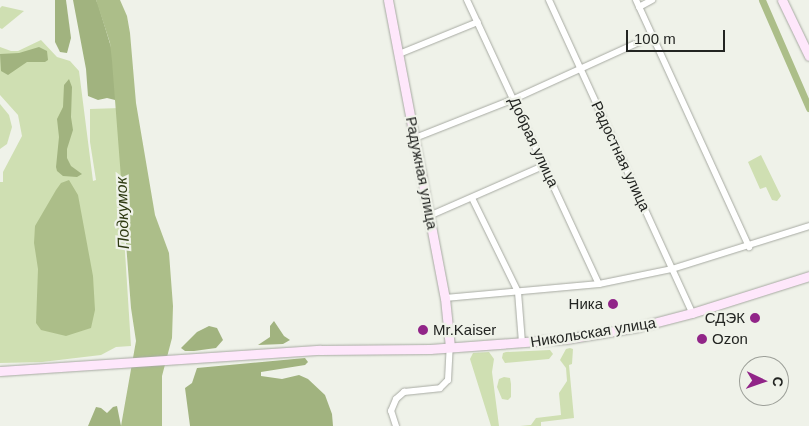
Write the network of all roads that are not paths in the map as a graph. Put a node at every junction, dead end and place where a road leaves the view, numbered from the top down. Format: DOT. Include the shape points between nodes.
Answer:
graph roads {
  1 [pos="388,0"];
  2 [pos="467,0"];
  3 [pos="549,0"];
  4 [pos="636,0"];
  5 [pos="652,0"];
  6 [pos="782,0"];
  7 [pos="639,7"];
  8 [pos="478,22"];
  9 [pos="652,36"];
  10 [pos="399,54"];
  11 [pos="809,56"];
  12 [pos="580,68"];
  13 [pos="514,99"];
  14 [pos="415,138"];
  15 [pos="545,165"];
  16 [pos="472,198"];
  17 [pos="429,216"];
  18 [pos="809,226"];
  19 [pos="749,247"];
  20 [pos="672,269"];
  21 [pos="809,276"];
  22 [pos="599,284"];
  23 [pos="518,292"];
  24 [pos="445,298"];
  25 [pos="692,313"];
  26 [pos="522,344"];
  27 [pos="450,348"];
  28 [pos="0,370"];
  29 [pos="396,426"];
  1 -- 10 [label="street, Радужная улица"];
  2 -- 8 [label="street, Добрая улица"];
  3 -- 12 [label="street, Радостная улица"];
  4 -- 7 [label="street"];
  5 -- 7 [label="street"];
  6 -- 11 [label="street"];
  7 -- 9 [label="street"];
  8 -- 10 [label="street"];
  8 -- 13 [label="street, Добрая улица"];
  9 -- 12 [label="street"];
  9 -- 19 [label="street"];
  10 -- 14 [label="street, Радужная улица"];
  12 -- 13 [label="street"];
  12 -- 20 [label="street, Радостная улица"];
  13 -- 14 [label="street"];
  13 -- 15 [label="street, Добрая улица"];
  14 -- 17 [label="street, Радужная улица"];
  15 -- 16 [label="street"];
  15 -- 22 [label="street, Добрая улица"];
  16 -- 17 [label="street"];
  16 -- 23 [label="street"];
  17 -- 24 [label="street, Радужная улица"];
  18 -- 19 [label="street"];
  19 -- 20 [label="street"];
  20 -- 22 [label="street"];
  20 -- 25 [label="street, Радостная улица"];
  21 -- 25 [label="street, Никольская улица"];
  22 -- 23 [label="street"];
  23 -- 24 [label="street"];
  23 -- 26 [label="street"];
  24 -- 27 [label="street, Радужная улица"];
  25 -- 26 [label="street, Никольская улица" via="638,328"];
  26 -- 27 [label="street, Никольская улица"];
  27 -- 28 [label="street, Никольская улица" via="320,350"];
  27 -- 29 [label="street" via="448,380 440,388 404,392 396,399 391,411"];
}
